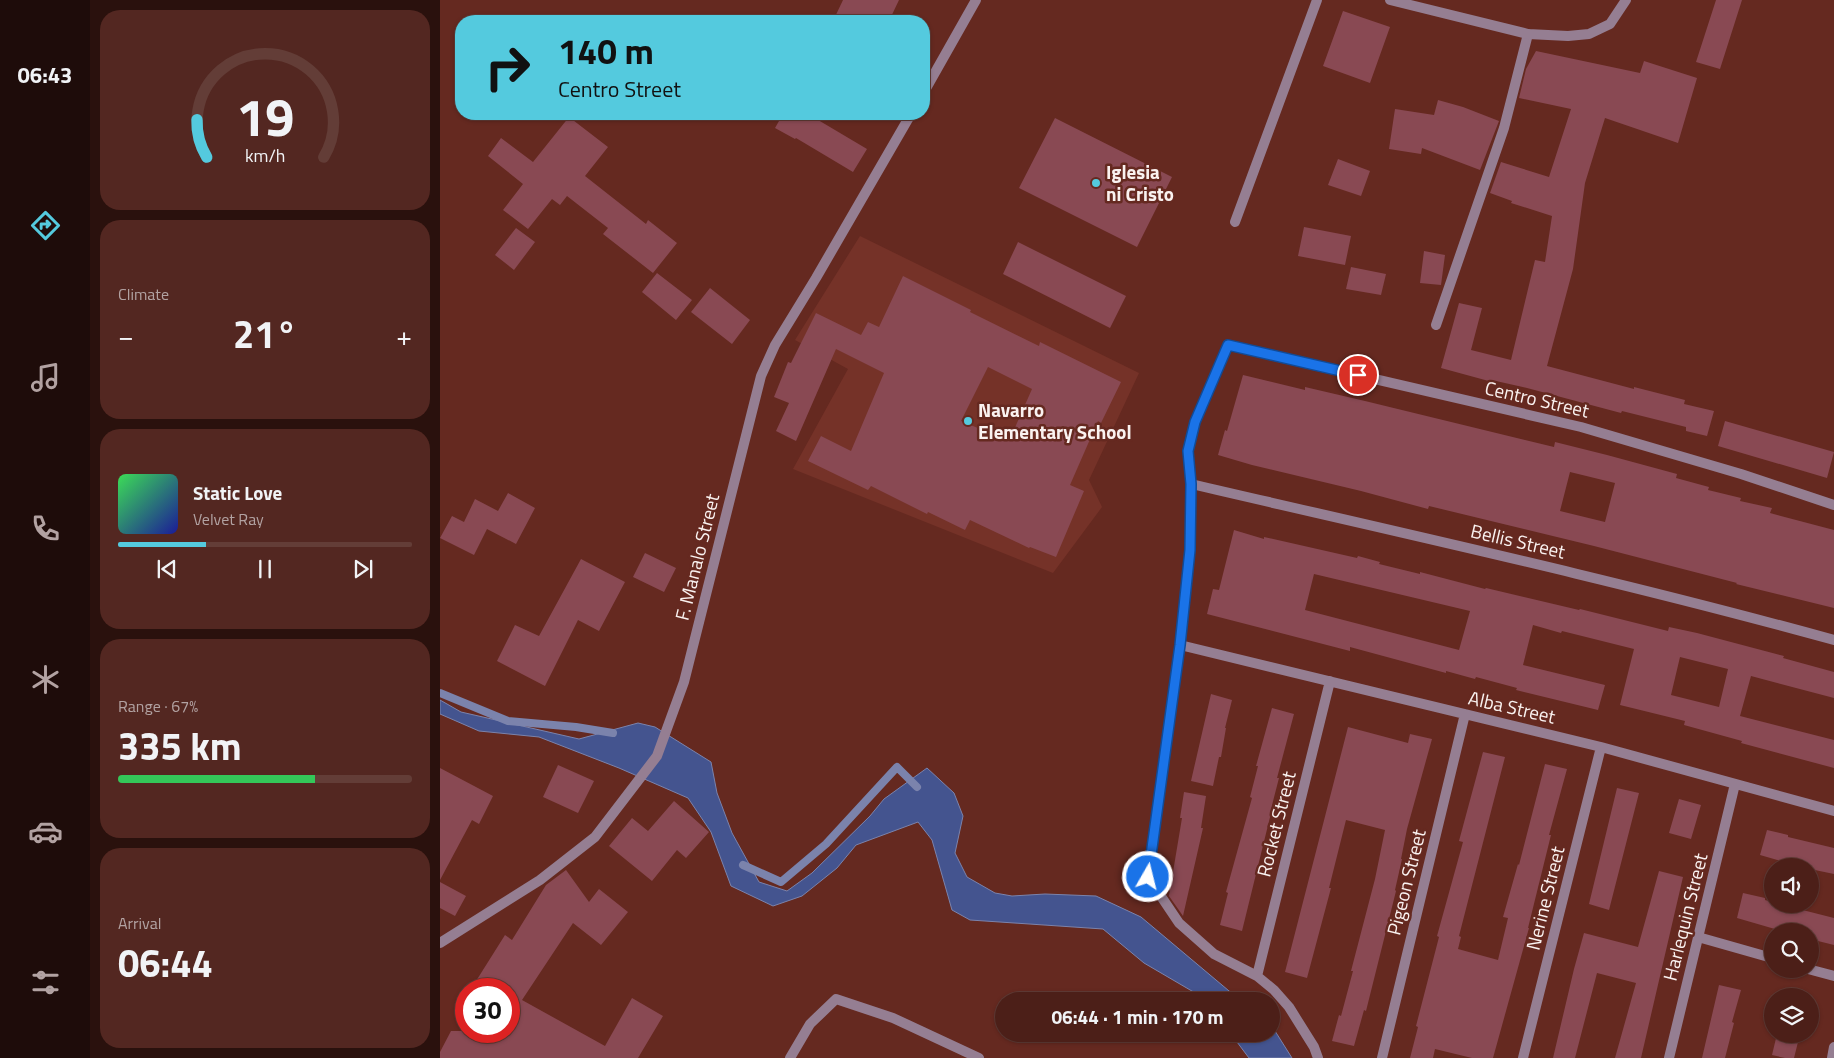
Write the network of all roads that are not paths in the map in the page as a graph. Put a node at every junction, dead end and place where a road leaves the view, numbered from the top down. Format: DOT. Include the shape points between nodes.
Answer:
graph roads {
  1 [pos="975,0"];
  2 [pos="1317,0"];
  3 [pos="1390,0"];
  4 [pos="1626,0"];
  5 [pos="1528,34"];
  6 [pos="930,81"];
  7 [pos="908,120"];
  8 [pos="1235,222"];
  9 [pos="1436,325"];
  10 [pos="1191,484"];
  11 [pos="1834,505"];
  12 [pos="1834,640"];
  13 [pos="1180,645"];
  14 [pos="1330,681"];
  15 [pos="1465,714"];
  16 [pos="1601,747"];
  17 [pos="1735,784"];
  18 [pos="1834,811"];
  19 [pos="1698,937"];
  20 [pos="440,943"];
  21 [pos="1764,956"];
  22 [pos="1819,972"];
  23 [pos="1257,976"];
  24 [pos="1834,976"];
  25 [pos="1834,1047"];
  26 [pos="790,1058"];
  27 [pos="979,1058"];
  28 [pos="1318,1058"];
  29 [pos="1382,1058"];
  30 [pos="1523,1058"];
  31 [pos="1669,1058"];
  32 [pos="1832,1058"];
  1 -- 6 [label="street"];
  2 -- 8 [label="street"];
  3 -- 5 [label="street"];
  4 -- 5 [label="street" via="1610,24 1589,34"];
  5 -- 9 [label="street" via="1504,128"];
  7 -- 20 [label="street, F. Manalo Street" via="775,345 761,376 686,673 657,756 596,837 540,880"];
  10 -- 11 [label="street, Centro Street" via="1188,451 1195,422 1228,345 1581,427"];
  10 -- 12 [label="street, Bellis Street" via="1632,586"];
  10 -- 13 [label="street" via="1190,550"];
  13 -- 14 [label="street, Alba Street"];
  13 -- 23 [label="street" via="1148,877 1179,923 1214,954"];
  14 -- 15 [label="street, Alba Street"];
  14 -- 23 [label="street, Rocket Street"];
  15 -- 16 [label="street, Alba Street"];
  15 -- 29 [label="street, Pigeon Street"];
  16 -- 17 [label="street, Alba Street"];
  16 -- 30 [label="street, Nerine Street"];
  17 -- 18 [label="street, Alba Street"];
  17 -- 19 [label="street, Harlequin Street"];
  19 -- 21 [label="street"];
  19 -- 31 [label="street, Harlequin Street"];
  22 -- 24 [label="street"];
  23 -- 28 [label="street" via="1289,1006"];
  25 -- 32 [label="street"];
  26 -- 27 [label="street" via="810,1024 836,999 893,1018"];
}
